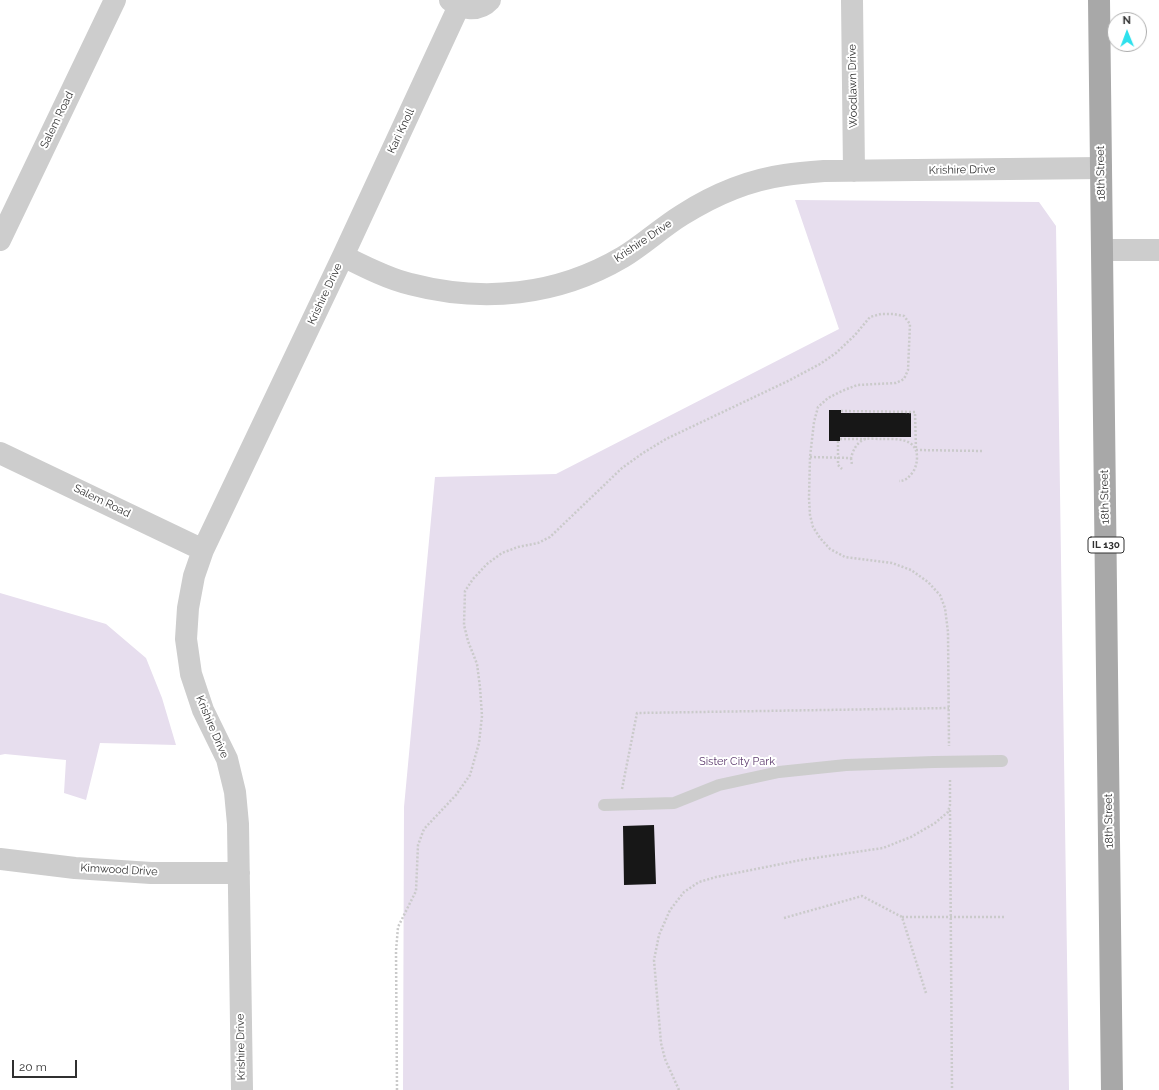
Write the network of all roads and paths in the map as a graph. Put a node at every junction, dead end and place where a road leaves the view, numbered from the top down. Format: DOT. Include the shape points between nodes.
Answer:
graph roads {
  1 [pos="115,0"];
  2 [pos="490,0"];
  3 [pos="852,0"];
  4 [pos="1099,0"];
  5 [pos="454,3"];
  6 [pos="1101,168"];
  7 [pos="854,171"];
  8 [pos="0,240"];
  9 [pos="1102,250"];
  10 [pos="1159,250"];
  11 [pos="343,256"];
  12 [pos="840,412"];
  13 [pos="866,439"];
  14 [pos="916,450"];
  15 [pos="984,451"];
  16 [pos="0,453"];
  17 [pos="810,457"];
  18 [pos="838,458"];
  19 [pos="851,458"];
  20 [pos="852,465"];
  21 [pos="842,469"];
  22 [pos="899,482"];
  23 [pos="203,550"];
  24 [pos="949,708"];
  25 [pos="1002,761"];
  26 [pos="950,762"];
  27 [pos="604,805"];
  28 [pos="619,805"];
  29 [pos="950,805"];
  30 [pos="0,859"];
  31 [pos="239,873"];
  32 [pos="902,917"];
  33 [pos="950,917"];
  34 [pos="1004,917"];
  35 [pos="784,918"];
  36 [pos="926,993"];
  37 [pos="242,1090"];
  38 [pos="398,1090"];
  39 [pos="679,1090"];
  40 [pos="952,1090"];
  41 [pos="1112,1090"];
  1 -- 8 [label="street, Salem Road"];
  2 -- 5 [label="street, Kari Knoll" via="479,7 468,8"];
  3 -- 7 [label="street, Woodlawn Drive"];
  4 -- 6 [label="main road, 18th Street / IL 130"];
  5 -- 11 [label="street, Kari Knoll"];
  6 -- 7 [label="street, Krishire Drive"];
  6 -- 9 [label="main road, 18th Street / IL 130"];
  7 -- 11 [label="street, Krishire Drive" via="784,175 748,183 716,196 681,215 623,257 590,274 552,287 515,294 480,295 446,292 408,284 368,269"];
  9 -- 10 [label="street"];
  9 -- 41 [label="main road, 18th Street / IL 130"];
  11 -- 23 [label="street, Krishire Drive"];
  12 -- 14 [label="path" via="915,412"];
  13 -- 14 [label="path" via="898,439 907,441"];
  13 -- 18 [label="path" via="839,440"];
  13 -- 19 [label="path" via="853,450"];
  14 -- 15 [label="path"];
  14 -- 22 [label="path" via="917,463 914,470 908,479"];
  16 -- 23 [label="street, Salem Road"];
  17 -- 18 [label="path"];
  17 -- 24 [label="path" via="810,515 813,527 830,549 845,557 892,563 912,570 940,595 945,608 948,632"];
  17 -- 38 [label="path" via="818,407 828,398 857,385 896,383 904,379 908,370 910,324 904,316 881,314 870,317 836,354 820,364 666,439 643,453 622,468 550,537 502,553 487,564 465,591 464,625 477,664 480,687 482,716 479,743 470,774 456,795 424,829 418,845 416,891 398,927"];
  18 -- 19 [label="path"];
  18 -- 21 [label="path" via="838,465"];
  19 -- 20 [label="path"];
  23 -- 31 [label="street, Krishire Drive" via="194,576 186,639 191,674 203,710 227,759 236,792"];
  24 -- 26 [label="path"];
  24 -- 28 [label="path" via="637,713"];
  25 -- 26 [label="lane"];
  26 -- 28 [label="lane" via="846,765 780,772 718,785 674,803"];
  26 -- 29 [label="path"];
  27 -- 28 [label="lane"];
  29 -- 33 [label="path"];
  29 -- 39 [label="path" via="948,812 935,823 911,838 883,848 801,860 716,877 699,882 684,892 670,910 659,935 654,960 661,1043"];
  30 -- 31 [label="street, Kimwood Drive" via="75,868"];
  31 -- 37 [label="street, Krishire Drive"];
  32 -- 33 [label="path"];
  32 -- 35 [label="path" via="862,896"];
  32 -- 36 [label="path"];
  33 -- 34 [label="path"];
  33 -- 40 [label="path"];
}
